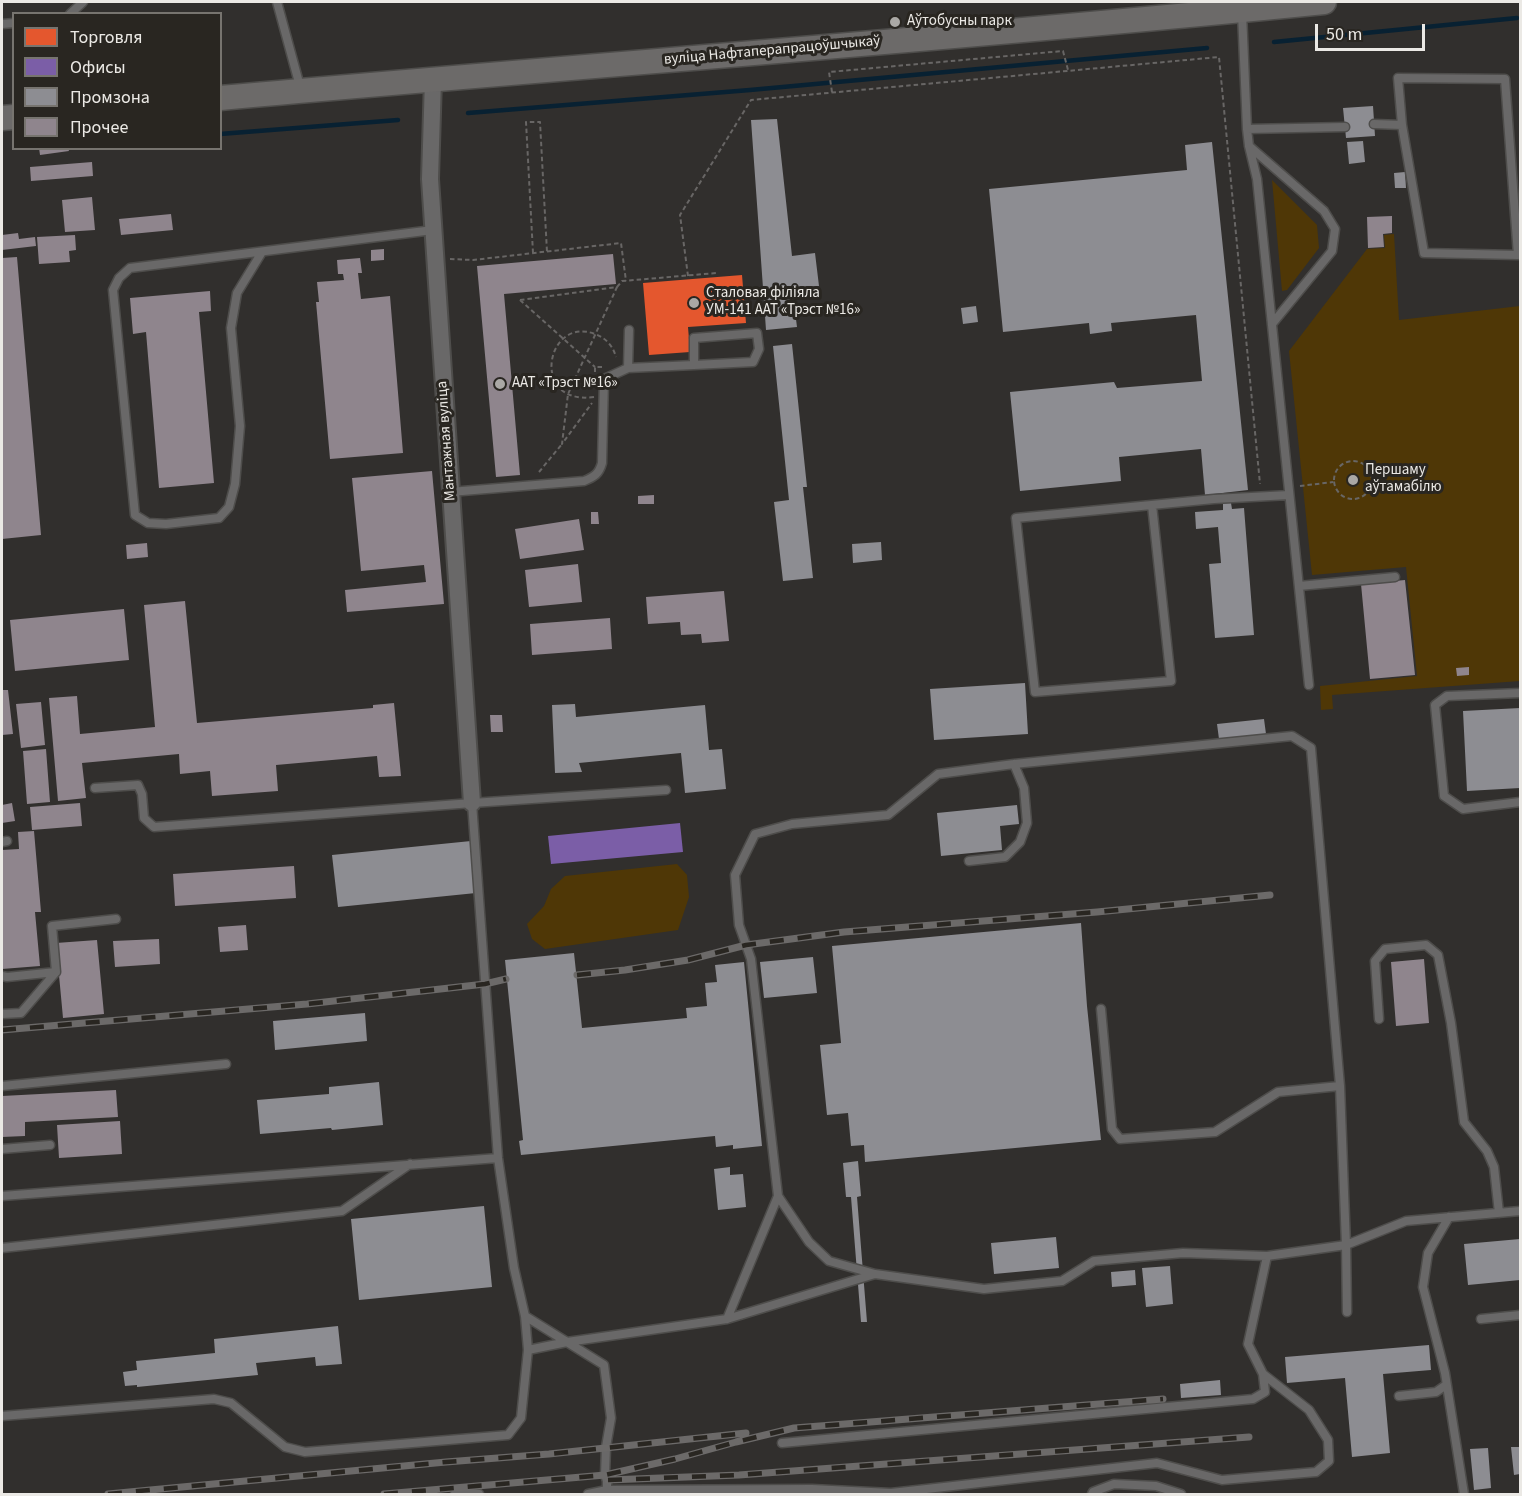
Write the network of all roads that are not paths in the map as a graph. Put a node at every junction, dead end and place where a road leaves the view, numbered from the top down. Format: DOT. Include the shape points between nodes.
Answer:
graph roads {
  1 [pos="277,2"];
  2 [pos="1323,2"];
  3 [pos="1242,10"];
  4 [pos="433,79"];
  5 [pos="301,91"];
  6 [pos="222,98"];
  7 [pos="1374,124"];
  8 [pos="1402,125"];
  9 [pos="1345,127"];
  10 [pos="1247,129"];
  11 [pos="1249,146"];
  12 [pos="433,230"];
  13 [pos="262,252"];
  14 [pos="1272,324"];
  15 [pos="629,330"];
  16 [pos="694,365"];
  17 [pos="628,368"];
  18 [pos="1289,491"];
  19 [pos="450,492"];
  20 [pos="1152,505"];
  21 [pos="1395,577"];
  22 [pos="1299,586"];
  23 [pos="1309,685"];
  24 [pos="1521,693"];
  25 [pos="1014,764"];
  26 [pos="95,788"];
  27 [pos="666,790"];
  28 [pos="1521,802"];
  29 [pos="472,803"];
  30 [pos="969,861"];
  31 [pos="116,919"];
  32 [pos="56,972"];
  33 [pos="2,976"];
  34 [pos="1101,1010"];
  35 [pos="2,1014"];
  36 [pos="1379,1020"];
  37 [pos="226,1064"];
  38 [pos="2,1086"];
  39 [pos="1340,1086"];
  40 [pos="50,1145"];
  41 [pos="2,1149"];
  42 [pos="498,1158"];
  43 [pos="410,1164"];
  44 [pos="2,1196"];
  45 [pos="778,1196"];
  46 [pos="1521,1211"];
  47 [pos="1499,1213"];
  48 [pos="1449,1217"];
  49 [pos="1346,1245"];
  50 [pos="2,1248"];
  51 [pos="1268,1256"];
  52 [pos="875,1275"];
  53 [pos="1347,1312"];
  54 [pos="1521,1315"];
  55 [pos="525,1316"];
  56 [pos="727,1319"];
  57 [pos="1481,1319"];
  58 [pos="567,1342"];
  59 [pos="528,1350"];
  60 [pos="1263,1374"];
  61 [pos="1446,1385"];
  62 [pos="1399,1396"];
  63 [pos="2,1416"];
  64 [pos="782,1443"];
  65 [pos="607,1490"];
  66 [pos="455,1494"];
  67 [pos="479,1494"];
  68 [pos="588,1494"];
  69 [pos="1092,1494"];
  70 [pos="1181,1494"];
  71 [pos="1464,1494"];
  1 -- 5 [label="lane"];
  2 -- 3 [label="main road, вуліца Нафтаперапрацоўшчыкаў"];
  3 -- 4 [label="main road, вуліца Нафтаперапрацоўшчыкаў"];
  3 -- 10 [label="lane"];
  4 -- 5 [label="main road, вуліца Нафтаперапрацоўшчыкаў"];
  4 -- 12 [label="street, Мантажная вуліца"];
  5 -- 6 [label="main road, вуліца Нафтаперапрацоўшчыкаў"];
  7 -- 8 [label="lane"];
  8 -- 8 [label="lane" via="1398,78 1505,79 1518,255 1424,254"];
  9 -- 10 [label="lane"];
  10 -- 11 [label="lane"];
  11 -- 14 [label="lane" via="1257,179"];
  11 -- 14 [label="lane" via="1324,211 1335,229 1332,251"];
  12 -- 13 [label="lane"];
  12 -- 19 [label="street, Мантажная вуліца"];
  13 -- 13 [label="lane" via="130,268 118,278 113,290 135,515 148,523 219,518 229,507 240,426 231,328 237,293"];
  14 -- 18 [label="lane"];
  15 -- 17 [label="lane"];
  16 -- 16 [label="lane" via="753,362 759,349 756,333 694,338"];
  16 -- 17 [label="lane"];
  17 -- 19 [label="lane" via="604,379 602,463 594,477"];
  18 -- 20 [label="lane" via="1262,497"];
  18 -- 22 [label="lane"];
  19 -- 29 [label="street, Мантажная вуліца"];
  20 -- 20 [label="lane" via="1016,518 1035,692 1171,681"];
  21 -- 22 [label="lane"];
  22 -- 23 [label="lane"];
  24 -- 28 [label="lane" via="1447,696 1435,705 1444,796 1463,809"];
  25 -- 30 [label="lane" via="1024,788 1027,823 1020,842 1005,857"];
  25 -- 39 [label="lane" via="1292,736 1311,748"];
  25 -- 45 [label="lane" via="938,774 888,815 792,824 755,834 735,875 739,925 752,959"];
  26 -- 29 [label="lane" via="138,785 144,818 154,828"];
  27 -- 29 [label="lane"];
  29 -- 42 [label="lane"];
  31 -- 32 [label="lane" via="52,926"];
  32 -- 33 [label="lane"];
  32 -- 35 [label="lane" via="21,1013"];
  34 -- 39 [label="lane" via="1112,1129 1120,1138 1215,1132 1278,1092"];
  36 -- 47 [label="lane" via="1375,961 1385,949 1426,945 1438,955 1464,1122 1487,1150 1494,1167"];
  37 -- 38 [label="lane"];
  39 -- 49 [label="lane"];
  40 -- 41 [label="lane"];
  42 -- 43 [label="lane"];
  42 -- 55 [label="lane"];
  43 -- 44 [label="lane"];
  43 -- 50 [label="lane" via="342,1211"];
  45 -- 52 [label="lane" via="809,1242 829,1262"];
  45 -- 56 [label="lane"];
  46 -- 47 [label="lane"];
  47 -- 48 [label="lane"];
  48 -- 49 [label="lane" via="1407,1221"];
  48 -- 61 [label="lane" via="1428,1252 1423,1287"];
  49 -- 51 [label="lane"];
  49 -- 53 [label="lane"];
  51 -- 52 [label="lane" via="1183,1253 1094,1261 1062,1281 984,1289"];
  51 -- 60 [label="lane" via="1248,1344"];
  52 -- 56 [label="lane"];
  54 -- 57 [label="lane"];
  55 -- 58 [label="lane"];
  55 -- 59 [label="lane"];
  56 -- 58 [label="lane"];
  58 -- 59 [label="lane"];
  58 -- 65 [label="lane" via="604,1365 611,1418 606,1447"];
  59 -- 63 [label="lane" via="521,1418 508,1435 305,1452 285,1447 231,1403 214,1399"];
  60 -- 64 [label="lane" via="1265,1392 1253,1399"];
  60 -- 65 [label="lane" via="1309,1410 1328,1440 1329,1461 1316,1472 1222,1480 1157,1463 891,1493 812,1489"];
  61 -- 62 [label="lane" via="1436,1392"];
  61 -- 71 [label="lane"];
  65 -- 68 [label="lane"];
  66 -- 67 [label="lane"];
  69 -- 70 [label="lane" via="1114,1484 1155,1486"];
}
